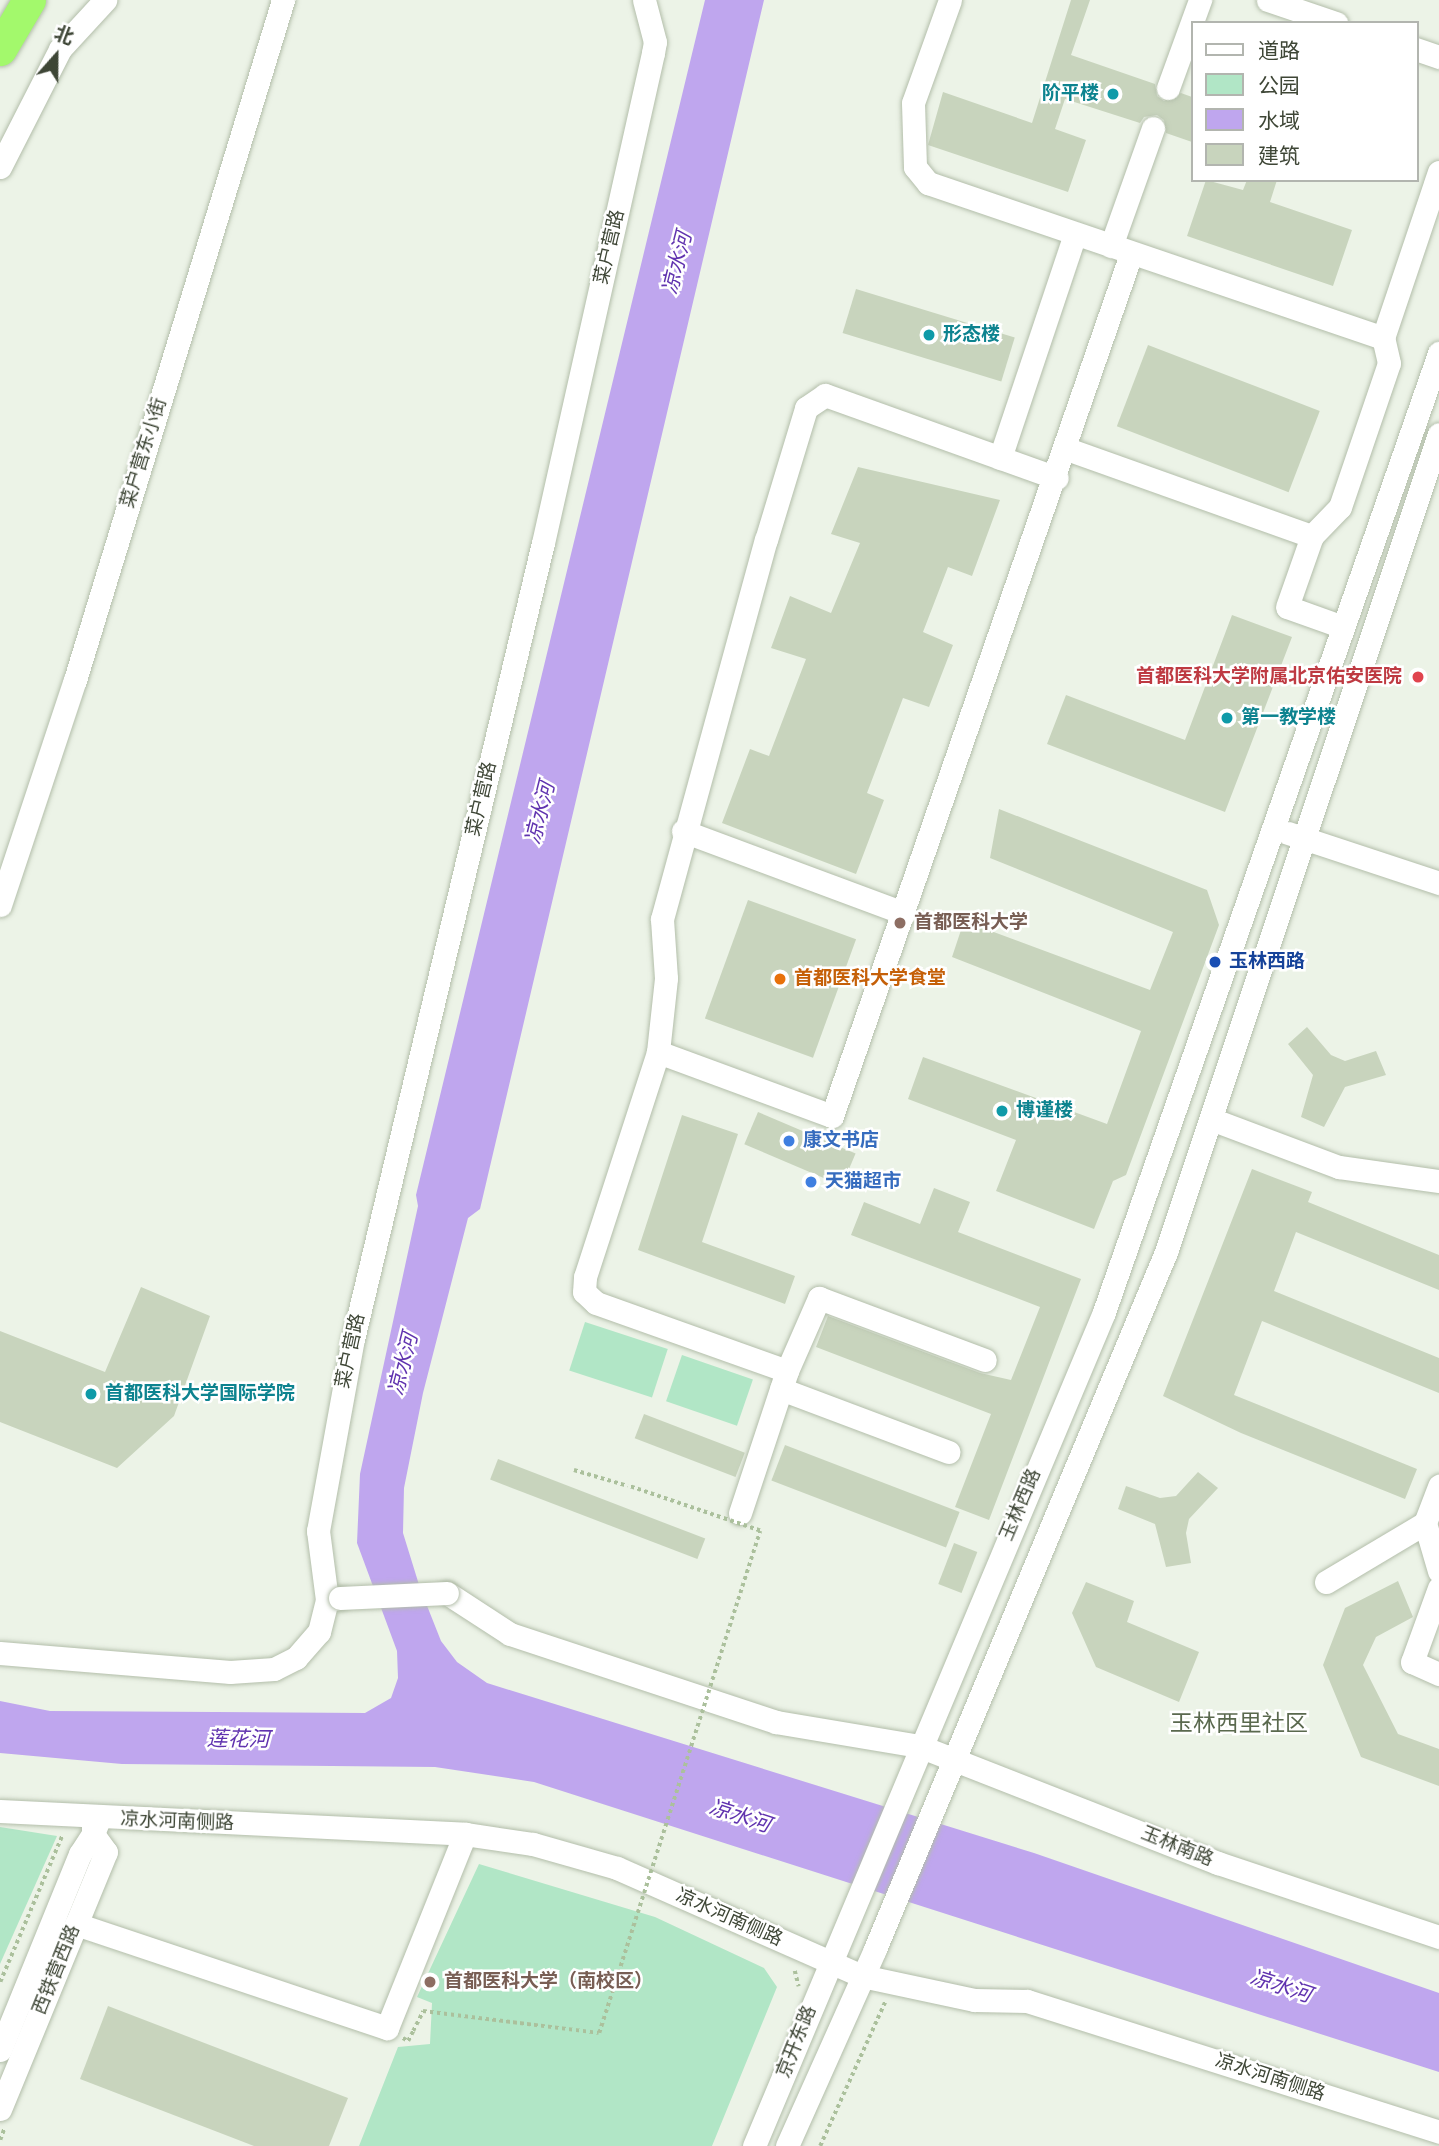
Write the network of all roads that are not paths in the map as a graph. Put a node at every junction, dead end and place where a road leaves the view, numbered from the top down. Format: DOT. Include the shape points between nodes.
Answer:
graph roads {
  1 [pos="8,0"];
  2 [pos="29,0"];
  3 [pos="104,0"];
  4 [pos="283,0"];
  5 [pos="645,0"];
  6 [pos="950,0"];
  7 [pos="1200,0"];
  8 [pos="1268,0"];
  9 [pos="0,16"];
  10 [pos="1192,21"];
  11 [pos="1330,21"];
  12 [pos="1190,28"];
  13 [pos="0,49"];
  14 [pos="1418,50"];
  15 [pos="1439,57"];
  16 [pos="1168,88"];
  17 [pos="1153,128"];
  18 [pos="0,167"];
  19 [pos="1439,172"];
  20 [pos="1075,234"];
  21 [pos="1121,250"];
  22 [pos="1382,338"];
  23 [pos="1439,353"];
  24 [pos="1439,434"];
  25 [pos="1067,449"];
  26 [pos="1000,458"];
  27 [pos="1056,478"];
  28 [pos="1312,536"];
  29 [pos="1343,627"];
  30 [pos="1275,828"];
  31 [pos="684,831"];
  32 [pos="1301,838"];
  33 [pos="1439,883"];
  34 [pos="0,905"];
  35 [pos="904,913"];
  36 [pos="658,1052"];
  37 [pos="1211,1119"];
  38 [pos="1439,1181"];
  39 [pos="985,1360"];
  40 [pos="784,1380"];
  41 [pos="950,1452"];
  42 [pos="1439,1486"];
  43 [pos="740,1513"];
  44 [pos="1432,1525"];
  45 [pos="1439,1571"];
  46 [pos="1326,1582"];
  47 [pos="1439,1588"];
  48 [pos="333,1599"];
  49 [pos="0,1653"];
  50 [pos="1439,1674"];
  51 [pos="919,1745"];
  52 [pos="954,1757"];
  53 [pos="0,1811"];
  54 [pos="95,1824"];
  55 [pos="465,1834"];
  56 [pos="76,1924"];
  57 [pos="1439,1937"];
  58 [pos="839,1938"];
  59 [pos="874,1949"];
  60 [pos="829,1962"];
  61 [pos="862,1976"];
  62 [pos="0,2050"];
  63 [pos="0,2109"];
  64 [pos="1439,2132"];
  65 [pos="754,2146"];
  66 [pos="787,2146"];
  1 -- 9 [label="highway"];
  2 -- 13 [label="highway"];
  3 -- 18 [label="street" via="60,48"];
  4 -- 34 [label="street, 菜户营东小街" via="79,667"];
  5 -- 48 [label="street, 菜户营路" via="655,42 650,67 543,543 353,1339 320,1509 318,1552"];
  6 -- 20 [label="street" via="913,103 915,167 928,183"];
  7 -- 10 [label="street"];
  8 -- 11 [label="street"];
  12 -- 16 [label="street"];
  14 -- 15 [label="street"];
  17 -- 21 [label="street"];
  19 -- 22 [label="street"];
  20 -- 21 [label="street"];
  20 -- 26 [label="street"];
  21 -- 22 [label="street"];
  21 -- 25 [label="street"];
  22 -- 28 [label="street" via="1389,363 1340,507"];
  23 -- 29 [label="street, 玉林西路"];
  24 -- 32 [label="street, 玉林西路"];
  25 -- 27 [label="street"];
  25 -- 28 [label="street"];
  26 -- 27 [label="street"];
  26 -- 31 [label="street" via="825,395 806,408"];
  27 -- 35 [label="street"];
  28 -- 29 [label="street" via="1287,607"];
  29 -- 30 [label="street, 玉林西路"];
  30 -- 32 [label="street"];
  30 -- 51 [label="street, 玉林西路" via="1104,1312"];
  31 -- 35 [label="street"];
  31 -- 36 [label="street" via="662,919 666,978"];
  32 -- 33 [label="street"];
  32 -- 37 [label="street, 玉林西路"];
  35 -- 36 [label="street" via="832,1116"];
  36 -- 40 [label="street" via="584,1292 596,1303"];
  37 -- 38 [label="street" via="1339,1167"];
  37 -- 52 [label="street, 玉林西路" via="1166,1252"];
  39 -- 40 [label="street" via="825,1297 816,1303"];
  40 -- 41 [label="street"];
  40 -- 43 [label="street"];
  42 -- 44 [label="street"];
  44 -- 45 [label="street"];
  44 -- 46 [label="street"];
  47 -- 50 [label="street" via="1412,1662"];
  48 -- 49 [label="street, 菜户营路" via="319,1632 296,1658 274,1669 230,1672"];
  48 -- 51 [label="street, 玉林南路, bridge" via="447,1593 510,1634 776,1722"];
  51 -- 52 [label="street, 玉林南路"];
  51 -- 58 [label="street, 玉林西路"];
  52 -- 57 [label="street, 玉林南路" via="1219,1863"];
  52 -- 59 [label="street, 玉林西路"];
  53 -- 54 [label="street, 凉水河南侧路"];
  54 -- 55 [label="street, 凉水河南侧路"];
  54 -- 56 [label="street, 西铁营西路" via="106,1852"];
  54 -- 62 [label="street, 西铁营西路"];
  55 -- 56 [label="street" via="387,2028"];
  55 -- 60 [label="street, 凉水河南侧路" via="533,1844 617,1868"];
  56 -- 63 [label="street, 西铁营西路"];
  58 -- 60 [label="street, 京开东路"];
  59 -- 61 [label="street, 京开东路"];
  60 -- 61 [label="street, 凉水河南侧路"];
  60 -- 65 [label="street, 京开东路"];
  61 -- 64 [label="street, 凉水河南侧路" via="974,2000 1027,2001"];
  61 -- 66 [label="street, 京开东路"];
}
